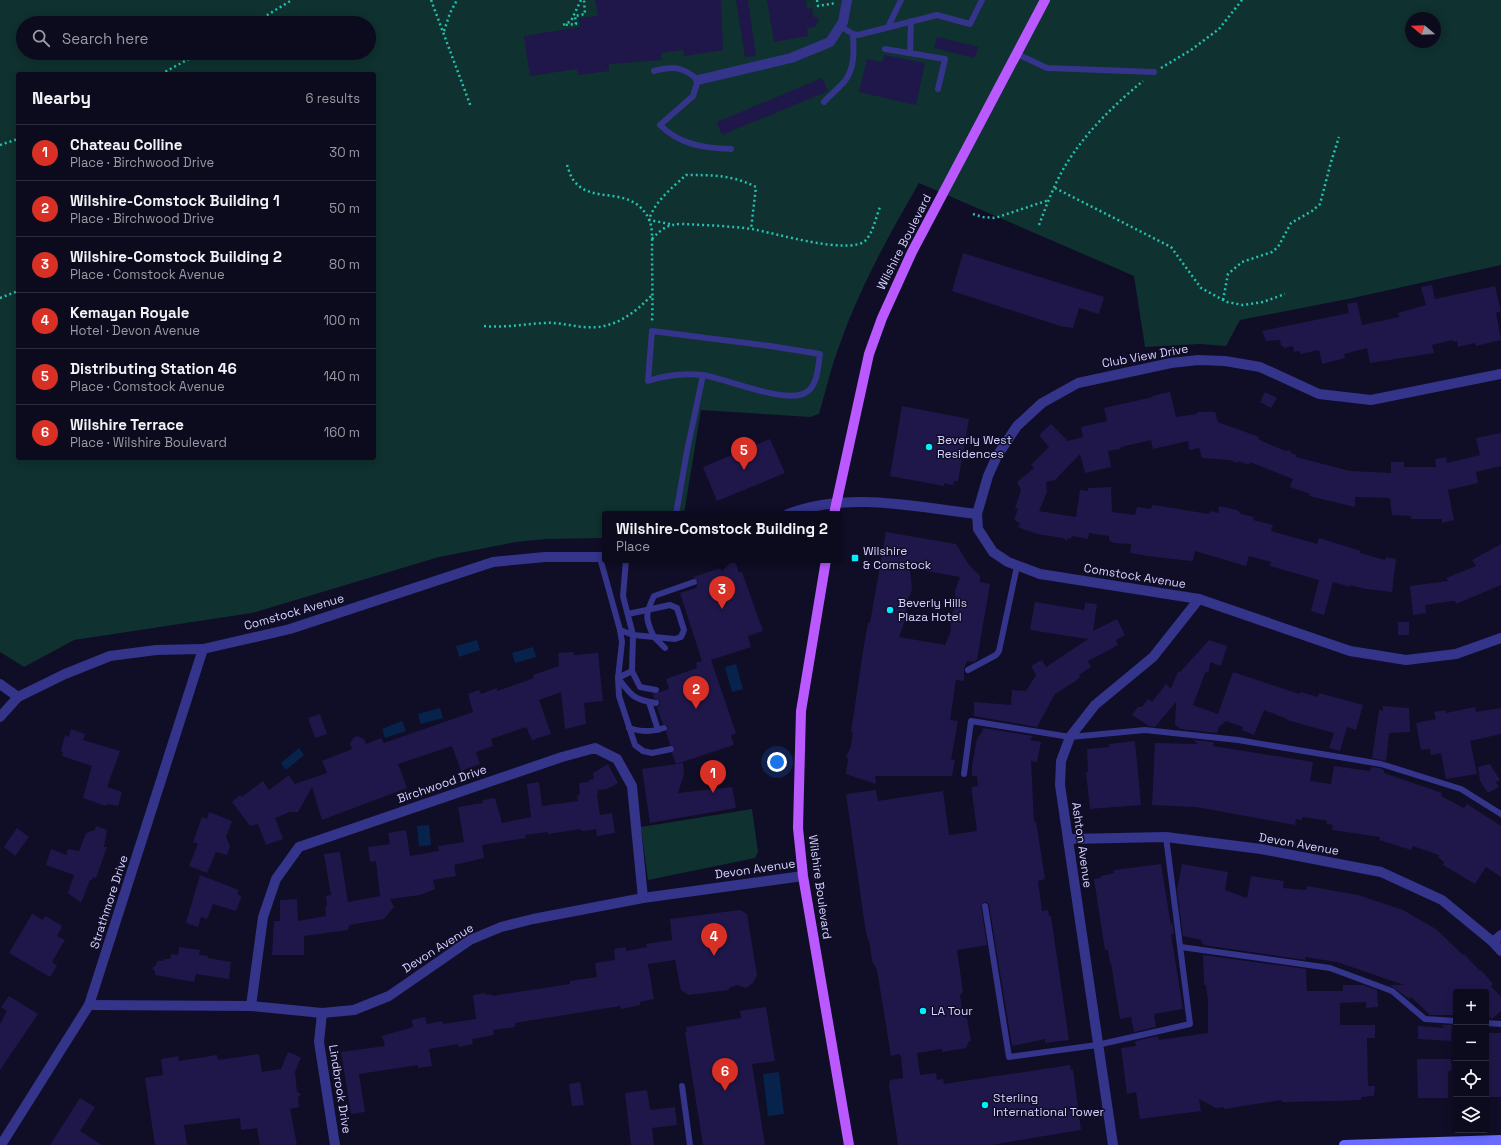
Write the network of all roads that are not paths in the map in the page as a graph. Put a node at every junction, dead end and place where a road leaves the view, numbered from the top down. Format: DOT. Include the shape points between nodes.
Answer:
graph roads {
  1 [pos="847,0"];
  2 [pos="901,0"];
  3 [pos="982,0"];
  4 [pos="1045,0"];
  5 [pos="911,21"];
  6 [pos="840,26"];
  7 [pos="888,26"];
  8 [pos="853,34"];
  9 [pos="885,49"];
  10 [pos="910,53"];
  11 [pos="1017,54"];
  12 [pos="654,71"];
  13 [pos="1154,72"];
  14 [pos="698,80"];
  15 [pos="938,89"];
  16 [pos="824,102"];
  17 [pos="731,149"];
  18 [pos="1501,374"];
  19 [pos="703,375"];
  20 [pos="836,502"];
  21 [pos="677,511"];
  22 [pos="800,511"];
  23 [pos="834,511"];
  24 [pos="977,514"];
  25 [pos="602,558"];
  26 [pos="604,563"];
  27 [pos="626,563"];
  28 [pos="826,563"];
  29 [pos="1017,566"];
  30 [pos="694,582"];
  31 [pos="1199,599"];
  32 [pos="647,610"];
  33 [pos="628,614"];
  34 [pos="620,630"];
  35 [pos="633,635"];
  36 [pos="654,637"];
  37 [pos="1501,638"];
  38 [pos="665,648"];
  39 [pos="203,649"];
  40 [pos="968,670"];
  41 [pos="632,671"];
  42 [pos="618,678"];
  43 [pos="0,684"];
  44 [pos="656,690"];
  45 [pos="18,697"];
  46 [pos="0,717"];
  47 [pos="629,728"];
  48 [pos="664,728"];
  49 [pos="658,730"];
  50 [pos="1070,737"];
  51 [pos="671,748"];
  52 [pos="964,774"];
  53 [pos="1501,814"];
  54 [pos="1166,837"];
  55 [pos="1068,839"];
  56 [pos="803,876"];
  57 [pos="643,898"];
  58 [pos="985,906"];
  59 [pos="1497,938"];
  60 [pos="1181,947"];
  61 [pos="1501,951"];
  62 [pos="89,1005"];
  63 [pos="251,1006"];
  64 [pos="322,1013"];
  65 [pos="1453,1021"];
  66 [pos="1489,1023"];
  67 [pos="1501,1024"];
  68 [pos="1097,1045"];
  69 [pos="682,1086"];
  70 [pos="1501,1140"];
  71 [pos="1,1145"];
  72 [pos="335,1145"];
  73 [pos="690,1145"];
  74 [pos="849,1145"];
  75 [pos="1113,1145"];
  76 [pos="1344,1145"];
  1 -- 6 [label="street"];
  2 -- 7 [label="lane"];
  3 -- 5 [label="lane" via="970,24 937,14"];
  4 -- 11 [label="main road, Wilshire Boulevard"];
  5 -- 7 [label="lane"];
  5 -- 10 [label="lane"];
  6 -- 8 [label="lane"];
  6 -- 14 [label="street" via="830,42 791,58"];
  7 -- 8 [label="lane" via="858,35"];
  8 -- 16 [label="lane" via="854,51 849,74 843,84"];
  9 -- 10 [label="lane"];
  10 -- 15 [label="lane" via="945,59"];
  11 -- 13 [label="lane" via="1048,68"];
  11 -- 20 [label="main road, Wilshire Boulevard" via="912,252 882,318 869,354"];
  12 -- 14 [label="lane" via="672,67 689,72"];
  14 -- 17 [label="lane" via="693,96 660,125 680,141"];
  18 -- 24 [label="street, Club View Drive" via="1371,400 1319,394 1260,367 1218,361 1171,363 1078,383 1042,403 1017,426 997,456"];
  19 -- 19 [label="lane" via="678,374 648,381 652,331 820,354 812,387 802,395 792,397"];
  19 -- 21 [label="lane"];
  20 -- 22 [label="street"];
  20 -- 23 [label="main road, Wilshire Boulevard"];
  20 -- 24 [label="street" via="884,501"];
  24 -- 29 [label="street, Comstock Avenue" via="978,529 985,541 994,552"];
  25 -- 39 [label="street, Comstock Avenue" via="545,557 493,562 290,629"];
  26 -- 34 [label="lane"];
  27 -- 33 [label="lane" via="623,596"];
  28 -- 56 [label="main road, Wilshire Boulevard" via="801,711 798,828"];
  29 -- 31 [label="street, Comstock Avenue" via="1040,574"];
  29 -- 40 [label="lane" via="1000,647 996,655"];
  30 -- 32 [label="lane" via="654,596"];
  31 -- 37 [label="street, Comstock Avenue" via="1350,651 1406,660 1456,654"];
  31 -- 50 [label="street, Ashton Avenue" via="1153,657 1095,705"];
  32 -- 33 [label="lane"];
  32 -- 36 [label="lane" via="647,622"];
  32 -- 36 [label="lane" via="670,605 677,608 684,630 681,637 675,639"];
  33 -- 35 [label="lane"];
  34 -- 35 [label="lane"];
  34 -- 42 [label="lane" via="622,642"];
  35 -- 36 [label="lane"];
  35 -- 41 [label="lane"];
  36 -- 38 [label="lane"];
  39 -- 45 [label="street, Comstock Avenue" via="156,650 110,656"];
  39 -- 62 [label="street, Strathmore Drive"];
  41 -- 42 [label="lane"];
  41 -- 44 [label="lane" via="640,687"];
  42 -- 47 [label="lane" via="619,696"];
  42 -- 49 [label="lane" via="632,696 642,702 652,702"];
  43 -- 45 [label="street"];
  45 -- 46 [label="street, Comstock Avenue"];
  47 -- 49 [label="lane" via="639,731"];
  47 -- 51 [label="lane" via="635,745 643,751 652,753"];
  48 -- 49 [label="lane"];
  50 -- 52 [label="lane" via="971,721"];
  50 -- 53 [label="lane" via="1145,730 1238,740 1381,764 1461,789"];
  50 -- 55 [label="street, Ashton Avenue" via="1060,761"];
  54 -- 55 [label="street, Devon Avenue"];
  54 -- 59 [label="street, Devon Avenue" via="1261,849 1380,872 1442,900"];
  54 -- 60 [label="lane"];
  55 -- 68 [label="street, Ashton Avenue"];
  56 -- 57 [label="street, Devon Avenue"];
  56 -- 74 [label="main road, Wilshire Boulevard"];
  57 -- 63 [label="street, Birchwood Drive" via="632,786 617,760 595,748 562,757 299,847 276,879 263,916"];
  57 -- 64 [label="street, Devon Avenue" via="501,927 470,940 390,996 354,1010"];
  58 -- 68 [label="lane" via="1009,1057"];
  59 -- 61 [label="street, Devon Avenue"];
  60 -- 65 [label="lane" via="1330,968 1392,991 1425,1019"];
  60 -- 68 [label="lane" via="1190,1024"];
  62 -- 63 [label="street, Devon Avenue"];
  62 -- 71 [label="street, Strathmore Drive"];
  63 -- 64 [label="street, Devon Avenue"];
  64 -- 72 [label="street, Lindbrook Drive" via="319,1042"];
  66 -- 67 [label="lane"];
  68 -- 75 [label="street, Ashton Avenue"];
  69 -- 73 [label="lane"];
  70 -- 76 [label="main road"];
}
